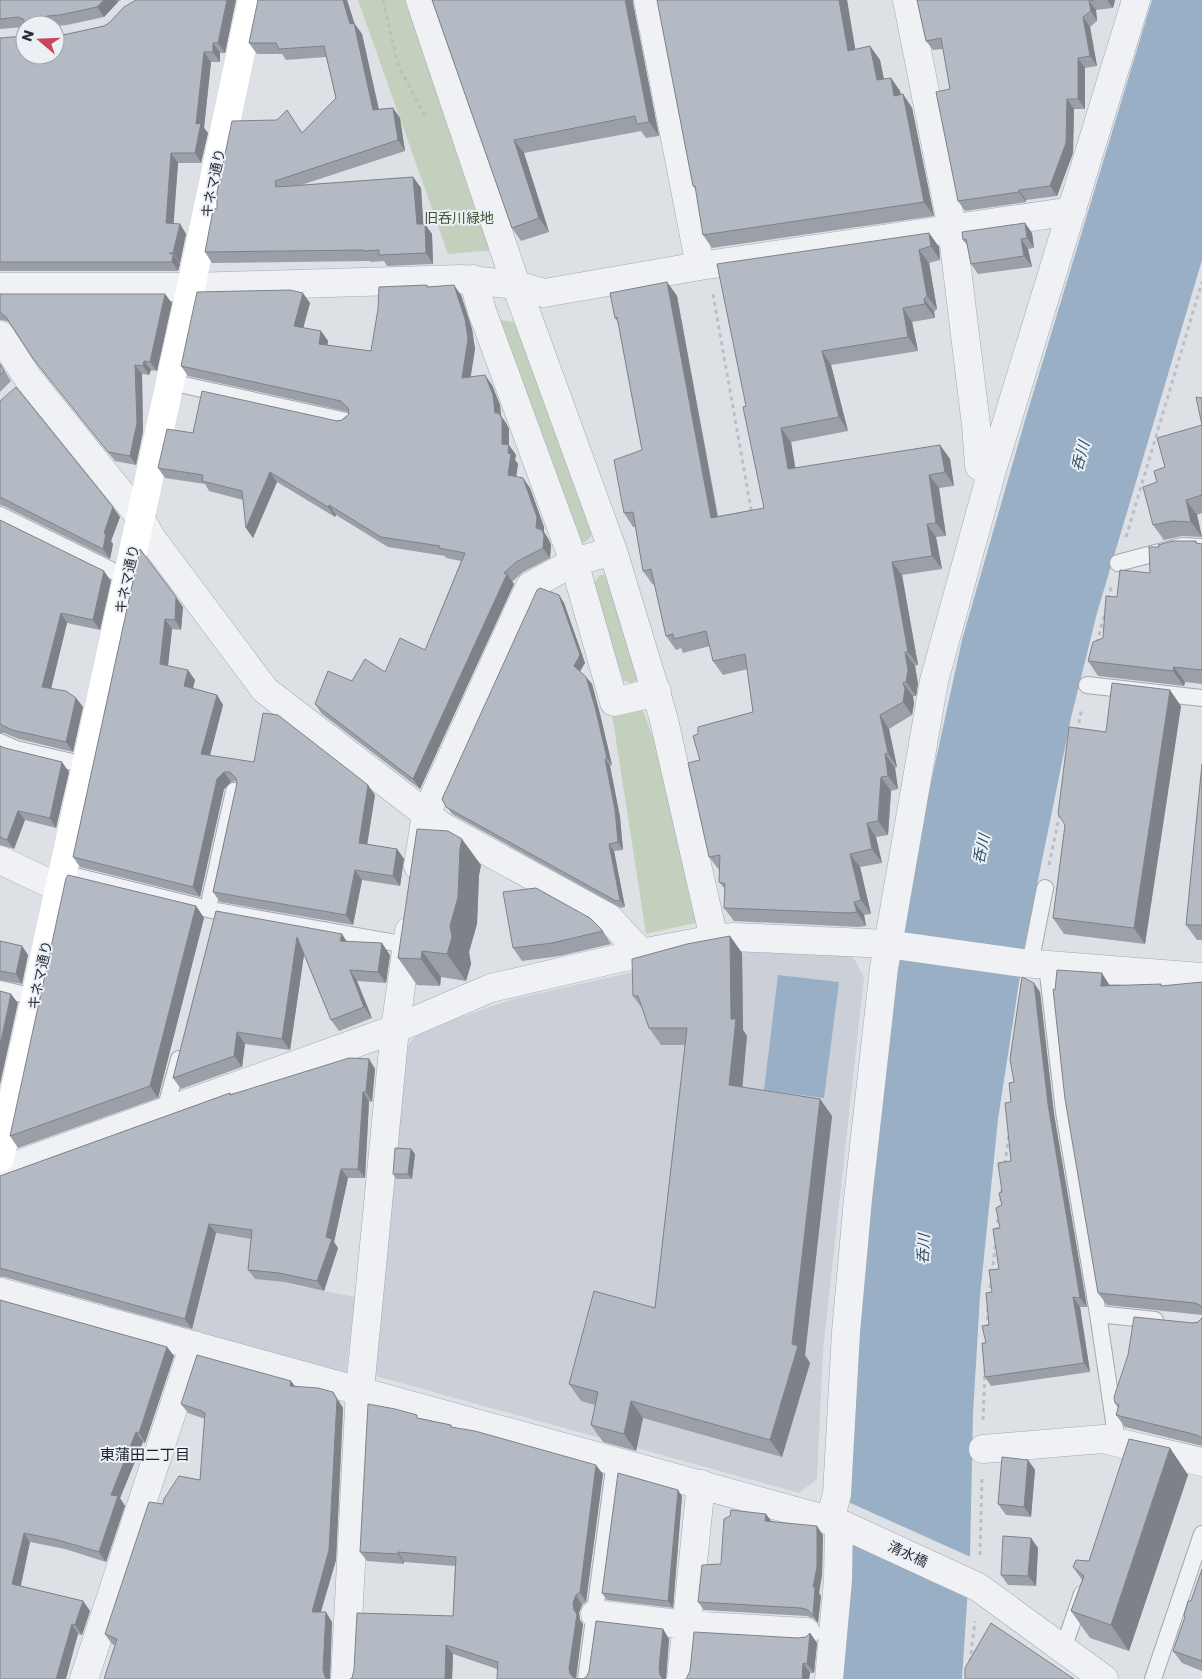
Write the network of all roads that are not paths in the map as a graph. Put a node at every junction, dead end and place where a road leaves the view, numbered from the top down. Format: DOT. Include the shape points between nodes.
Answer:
graph roads {
  1 [pos="252,0"];
  2 [pos="420,0"];
  3 [pos="648,0"];
  4 [pos="907,0"];
  5 [pos="1136,0"];
  6 [pos="1072,211"];
  7 [pos="952,228"];
  8 [pos="704,265"];
  9 [pos="473,279"];
  10 [pos="516,285"];
  11 [pos="0,287"];
  12 [pos="191,287"];
  13 [pos="0,335"];
  14 [pos="170,382"];
  15 [pos="346,421"];
  16 [pos="992,470"];
  17 [pos="0,515"];
  18 [pos="140,517"];
  19 [pos="1202,547"];
  20 [pos="613,551"];
  21 [pos="574,562"];
  22 [pos="1118,563"];
  23 [pos="127,578"];
  24 [pos="1087,685"];
  25 [pos="1202,698"];
  26 [pos="666,706"];
  27 [pos="0,742"];
  28 [pos="85,764"];
  29 [pos="234,791"];
  30 [pos="426,814"];
  31 [pos="0,860"];
  32 [pos="61,881"];
  33 [pos="1044,888"];
  34 [pos="212,909"];
  35 [pos="211,930"];
  36 [pos="714,939"];
  37 [pos="407,945"];
  38 [pos="642,952"];
  39 [pos="889,953"];
  40 [pos="1033,964"];
  41 [pos="1202,977"];
  42 [pos="0,989"];
  43 [pos="35,998"];
  44 [pos="396,1029"];
  45 [pos="182,1044"];
  46 [pos="165,1110"];
  47 [pos="0,1158"];
  48 [pos="0,1171"];
  49 [pos="0,1292"];
  50 [pos="1098,1314"];
  51 [pos="1174,1322"];
  52 [pos="194,1345"];
  53 [pos="360,1390"];
  54 [pos="983,1449"];
  55 [pos="1125,1451"];
  56 [pos="615,1461"];
  57 [pos="1202,1462"];
  58 [pos="701,1484"];
  59 [pos="837,1522"];
  60 [pos="1202,1534"];
  61 [pos="1088,1575"];
  62 [pos="595,1614"];
  63 [pos="686,1625"];
  64 [pos="806,1632"];
  65 [pos="1063,1649"];
  66 [pos="84,1679"];
  67 [pos="345,1679"];
  68 [pos="586,1679"];
  69 [pos="680,1679"];
  70 [pos="829,1679"];
  71 [pos="1104,1679"];
  72 [pos="1153,1679"];
  1 -- 12 [label="street, キネマ通り"];
  2 -- 10 [label="street"];
  3 -- 8 [label="street"];
  4 -- 7 [label="street"];
  5 -- 6 [label="street"];
  6 -- 7 [label="street"];
  6 -- 16 [label="street"];
  7 -- 8 [label="street"];
  7 -- 16 [label="street" via="979,466"];
  8 -- 10 [label="street" via="544,293"];
  9 -- 10 [label="street"];
  9 -- 12 [label="street"];
  9 -- 21 [label="street"];
  10 -- 20 [label="street"];
  11 -- 12 [label="street"];
  12 -- 14 [label="street, キネマ通り"];
  13 -- 18 [label="street" via="21,384"];
  14 -- 15 [label="lane"];
  14 -- 18 [label="street, キネマ通り"];
  16 -- 39 [label="street" via="934,680"];
  17 -- 23 [label="lane"];
  18 -- 23 [label="street, キネマ通り"];
  18 -- 30 [label="street" via="265,690"];
  19 -- 22 [label="lane" via="1182,546"];
  20 -- 21 [label="street"];
  20 -- 26 [label="street"];
  21 -- 26 [label="street" via="614,702"];
  21 -- 30 [label="street" via="530,586"];
  23 -- 28 [label="street, キネマ通り"];
  24 -- 25 [label="lane"];
  26 -- 36 [label="street"];
  27 -- 28 [label="lane" via="16,749"];
  28 -- 32 [label="street, キネマ通り"];
  29 -- 34 [label="lane"];
  30 -- 37 [label="street"];
  30 -- 38 [label="street" via="609,918"];
  31 -- 32 [label="street"];
  32 -- 34 [label="lane"];
  32 -- 43 [label="street, キネマ通り"];
  33 -- 40 [label="lane"];
  34 -- 35 [label="lane"];
  34 -- 37 [label="lane"];
  36 -- 38 [label="street"];
  36 -- 39 [label="street" via="734,936"];
  37 -- 44 [label="street"];
  38 -- 44 [label="street" via="490,988"];
  39 -- 40 [label="street"];
  39 -- 59 [label="street" via="856,1218 846,1332"];
  40 -- 41 [label="street"];
  40 -- 50 [label="lane" via="1064,1112"];
  42 -- 43 [label="lane"];
  43 -- 47 [label="street, キネマ通り"];
  44 -- 46 [label="street"];
  44 -- 53 [label="street"];
  45 -- 46 [label="lane"];
  46 -- 48 [label="street"];
  49 -- 52 [label="street, 清水橋"];
  50 -- 51 [label="lane"];
  50 -- 55 [label="lane"];
  52 -- 53 [label="street, 清水橋"];
  52 -- 66 [label="street"];
  53 -- 56 [label="street, 清水橋"];
  53 -- 67 [label="street"];
  54 -- 55 [label="street" via="1103,1440"];
  55 -- 57 [label="street"];
  56 -- 58 [label="street, 清水橋"];
  56 -- 62 [label="lane"];
  58 -- 59 [label="street, 清水橋"];
  58 -- 63 [label="street"];
  59 -- 65 [label="street, 清水橋" via="976,1586"];
  59 -- 70 [label="street" via="838,1580"];
  60 -- 72 [label="lane"];
  61 -- 65 [label="lane"];
  62 -- 63 [label="street"];
  62 -- 68 [label="lane"];
  63 -- 64 [label="street"];
  63 -- 69 [label="street"];
  65 -- 71 [label="street, 清水橋"];
}
